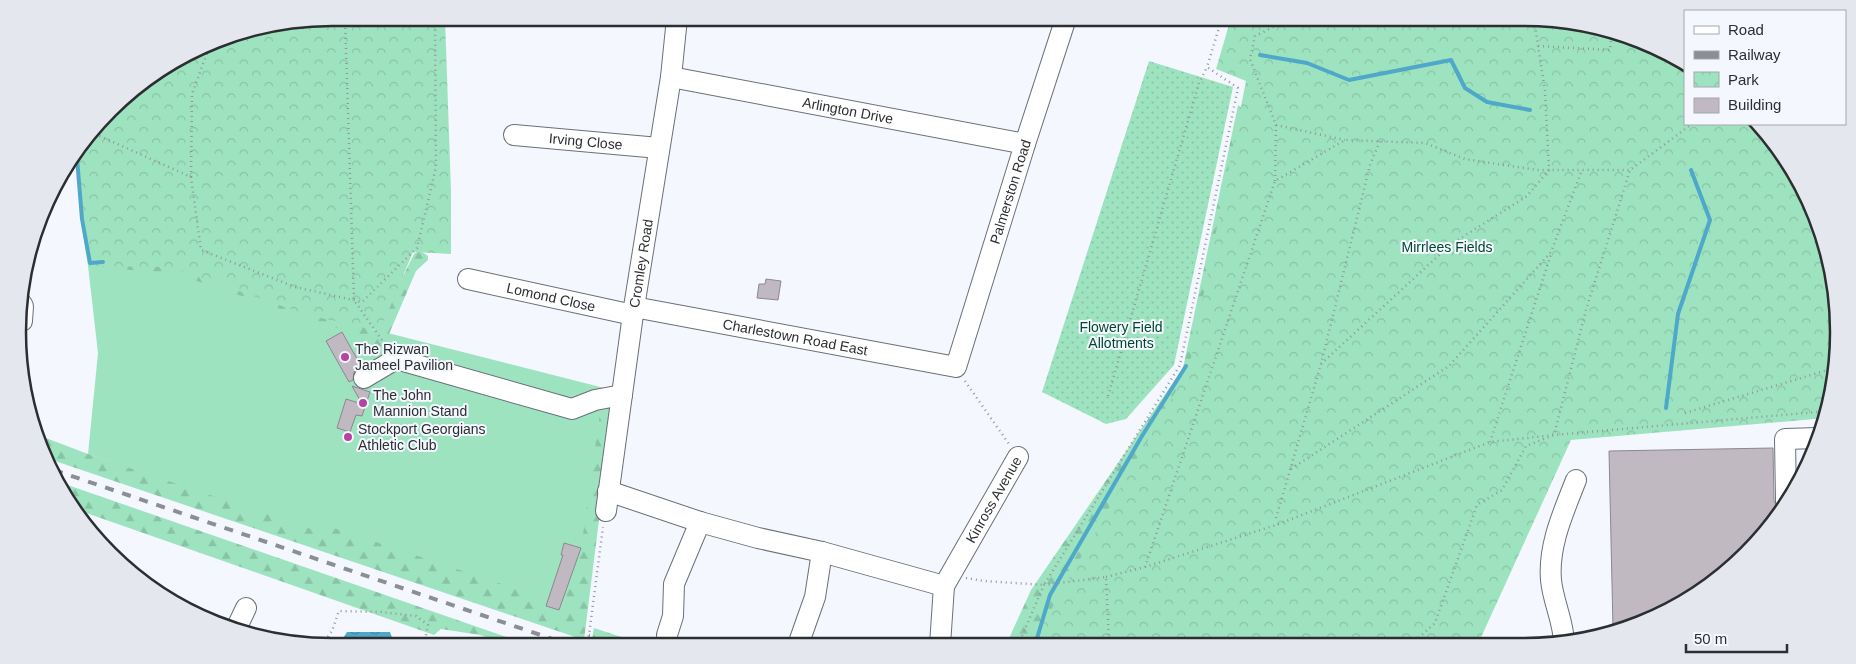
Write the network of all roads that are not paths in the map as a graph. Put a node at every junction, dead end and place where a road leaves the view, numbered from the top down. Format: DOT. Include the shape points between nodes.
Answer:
graph roads {
  1 [pos="676,26"];
  2 [pos="1063,26"];
  3 [pos="671,77"];
  4 [pos="514,135"];
  5 [pos="1025,144"];
  6 [pos="659,148"];
  7 [pos="468,279"];
  8 [pos="634,311"];
  9 [pos="956,367"];
  10 [pos="364,378"];
  11 [pos="622,395"];
  12 [pos="1811,438"];
  13 [pos="1018,457"];
  14 [pos="1576,480"];
  15 [pos="608,490"];
  16 [pos="1786,490"];
  17 [pos="606,511"];
  18 [pos="700,522"];
  19 [pos="822,552"];
  20 [pos="947,580"];
  21 [pos="246,608"];
  22 [pos="239,623"];
  23 [pos="1564,635"];
  24 [pos="666,638"];
  25 [pos="801,638"];
  26 [pos="941,638"];
  1 -- 3 [label="street, Cromley Road"];
  2 -- 5 [label="street, Palmerston Road"];
  3 -- 5 [label="street, Arlington Drive"];
  3 -- 6 [label="street, Cromley Road"];
  4 -- 6 [label="street, Irving Close"];
  5 -- 9 [label="street, Palmerston Road"];
  6 -- 8 [label="street, Cromley Road"];
  7 -- 8 [label="street, Lomond Close"];
  8 -- 9 [label="street, Charlestown Road East"];
  8 -- 11 [label="street, Cromley Road"];
  10 -- 11 [label="street" via="396,359 572,410 595,400"];
  11 -- 15 [label="street, Cromley Road"];
  12 -- 16 [label="street" via="1785,439"];
  13 -- 20 [label="street, Kinross Avenue"];
  14 -- 23 [label="street" via="1556,534 1552,559 1551,580"];
  15 -- 17 [label="street, Cromley Road"];
  15 -- 18 [label="street"];
  18 -- 19 [label="street"];
  18 -- 24 [label="street" via="674,584 673,616"];
  19 -- 20 [label="street"];
  19 -- 25 [label="street" via="815,597"];
  20 -- 26 [label="street, Kinross Avenue"];
  21 -- 22 [label="street"];
}
